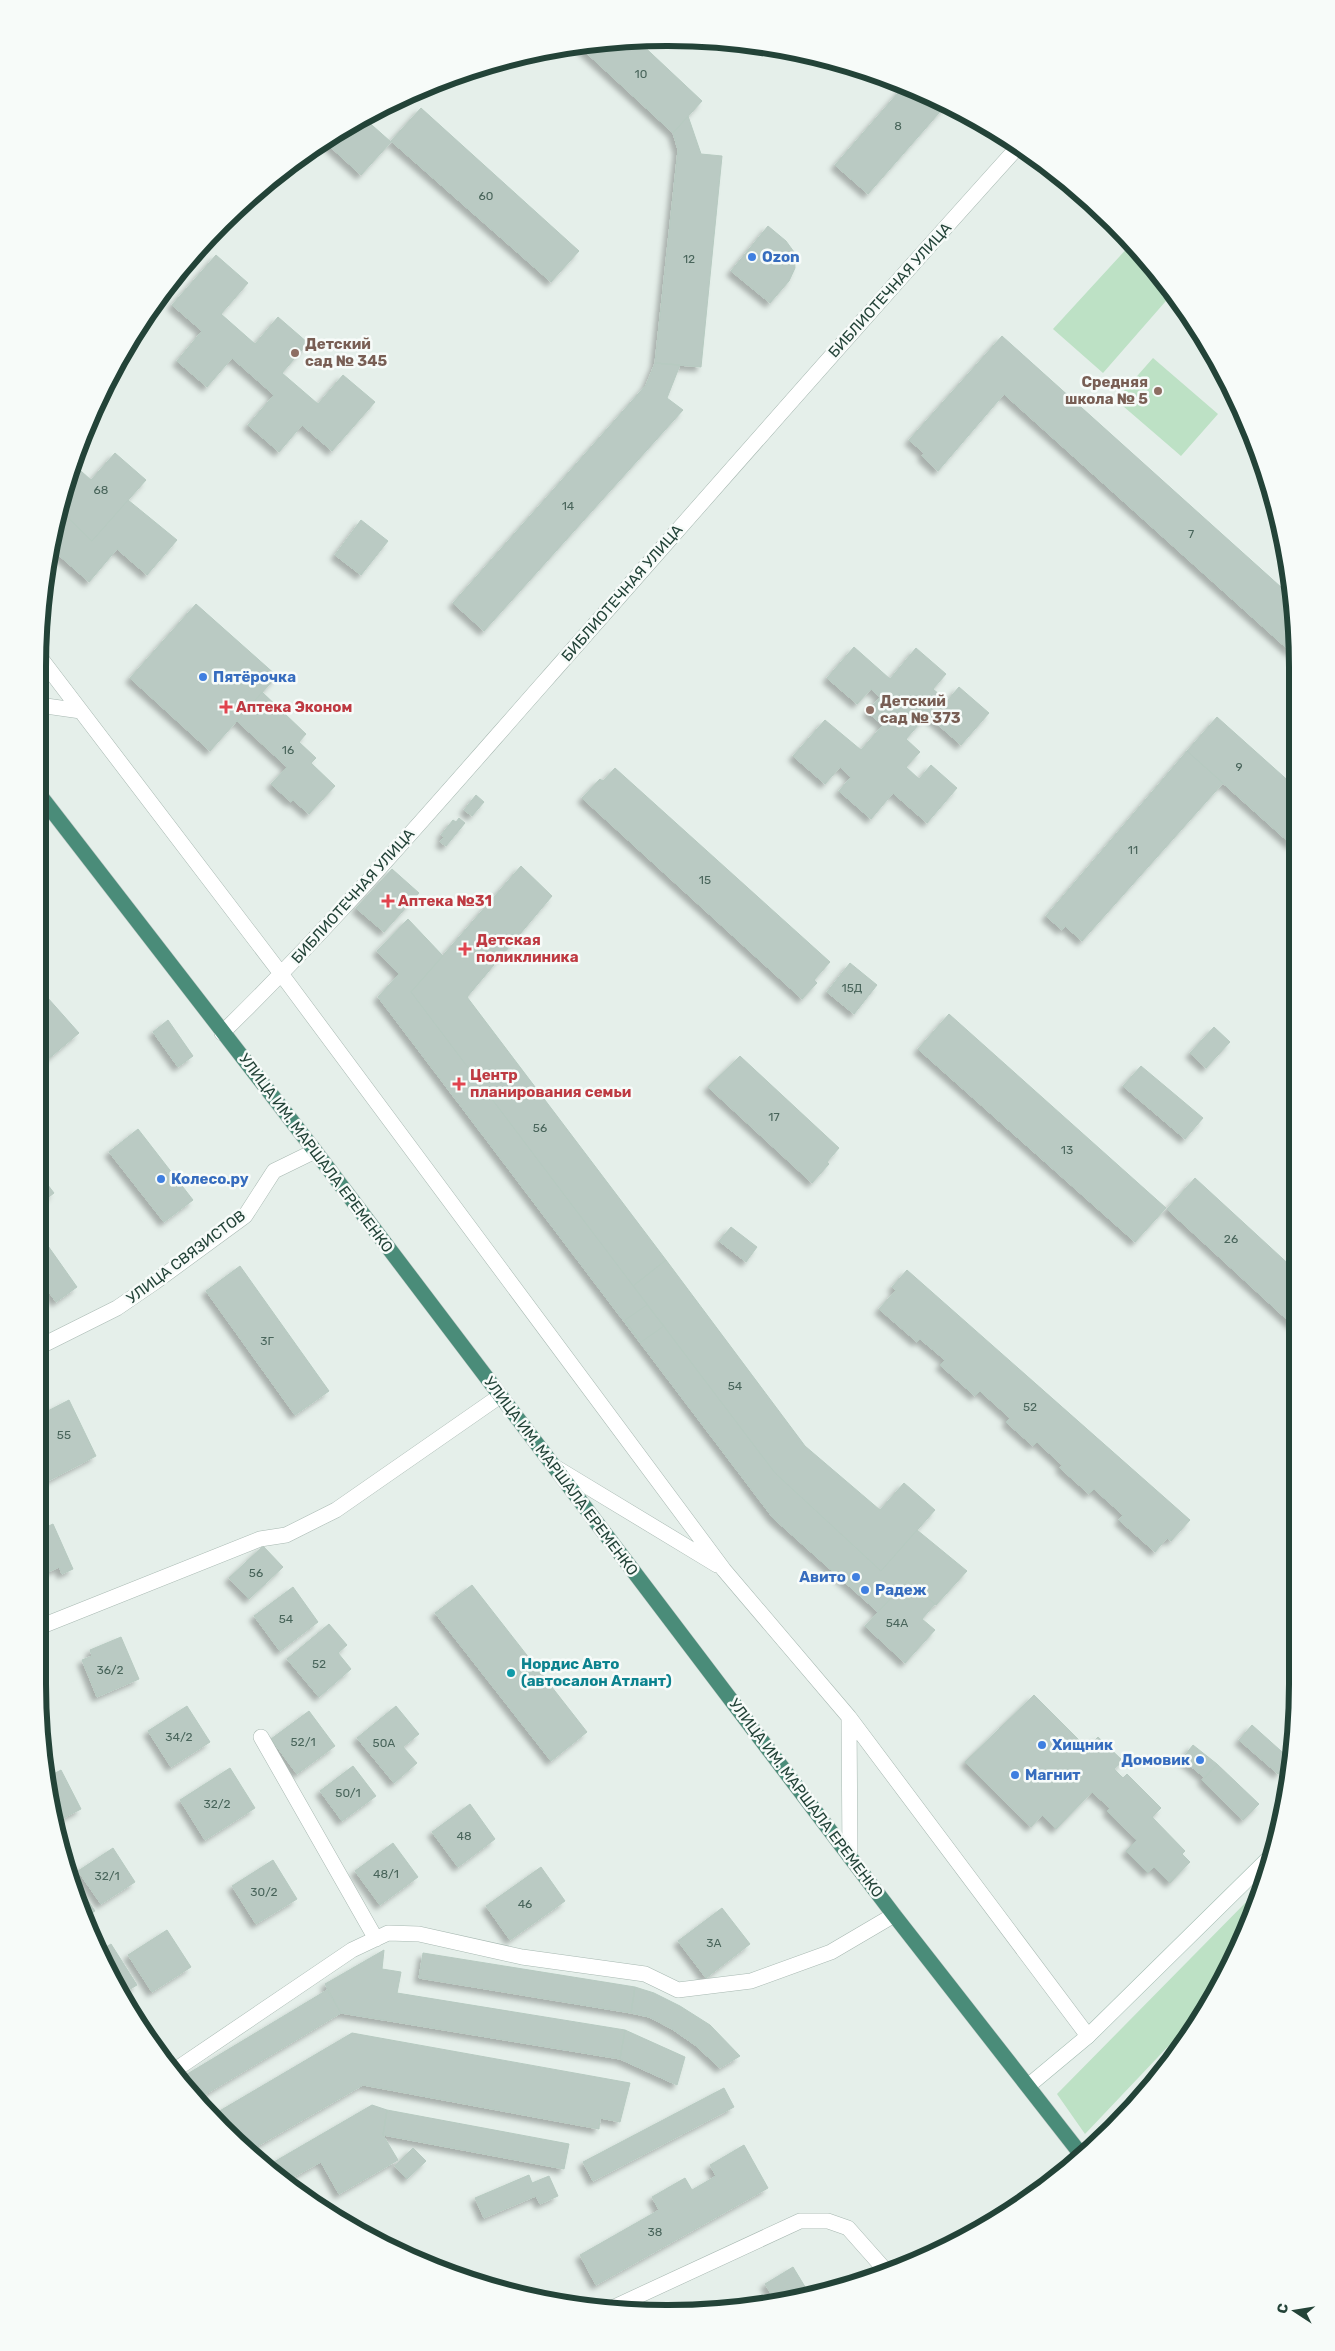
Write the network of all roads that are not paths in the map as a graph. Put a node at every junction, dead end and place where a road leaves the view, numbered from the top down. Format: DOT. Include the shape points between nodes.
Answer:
graph roads {
  1 [pos="1014,152"];
  2 [pos="46,665"];
  3 [pos="46,706"];
  4 [pos="81,710"];
  5 [pos="46,803"];
  6 [pos="282,975"];
  7 [pos="222,1033"];
  8 [pos="315,1151"];
  9 [pos="46,1343"];
  10 [pos="500,1396"];
  11 [pos="553,1466"];
  12 [pos="724,1570"];
  13 [pos="46,1624"];
  14 [pos="849,1717"];
  15 [pos="261,1737"];
  16 [pos="850,1857"];
  17 [pos="1261,1865"];
  18 [pos="894,1915"];
  19 [pos="376,1938"];
  20 [pos="1088,2036"];
  21 [pos="179,2067"];
  22 [pos="1028,2086"];
  23 [pos="1078,2150"];
  24 [pos="882,2266"];
  25 [pos="624,2303"];
  1 -- 6 [label="street, БИБЛИОТЕЧНАЯ УЛИЦА"];
  2 -- 4 [label="street"];
  3 -- 4 [label="street"];
  4 -- 6 [label="street"];
  5 -- 7 [label="highway, УЛИЦА ИМ. МАРШАЛА ЕРЕМЕНКО"];
  6 -- 7 [label="street, БИБЛИОТЕЧНАЯ УЛИЦА"];
  6 -- 12 [label="street"];
  7 -- 8 [label="highway, УЛИЦА ИМ. МАРШАЛА ЕРЕМЕНКО"];
  8 -- 9 [label="street, УЛИЦА СВЯЗИСТОВ" via="274,1171 246,1216 155,1282 116,1308"];
  8 -- 10 [label="highway, УЛИЦА ИМ. МАРШАЛА ЕРЕМЕНКО"];
  10 -- 11 [label="highway, УЛИЦА ИМ. МАРШАЛА ЕРЕМЕНКО"];
  10 -- 13 [label="street" via="349,1502 311,1524 286,1535 260,1539"];
  11 -- 12 [label="street"];
  11 -- 16 [label="highway, УЛИЦА ИМ. МАРШАЛА ЕРЕМЕНКО"];
  12 -- 14 [label="street"];
  14 -- 16 [label="street"];
  14 -- 20 [label="street"];
  15 -- 19 [label="street"];
  16 -- 18 [label="highway, УЛИЦА ИМ. МАРШАЛА ЕРЕМЕНКО"];
  17 -- 20 [label="street"];
  18 -- 19 [label="street" via="831,1952 751,1982 678,1990 645,1974 522,1957 419,1934 388,1933"];
  18 -- 22 [label="highway, УЛИЦА ИМ. МАРШАЛА ЕРЕМЕНКО"];
  19 -- 21 [label="street" via="352,1950"];
  20 -- 22 [label="street"];
  22 -- 23 [label="highway, УЛИЦА ИМ. МАРШАЛА ЕРЕМЕНКО"];
  24 -- 25 [label="street" via="848,2228 828,2221 800,2221"];
}
